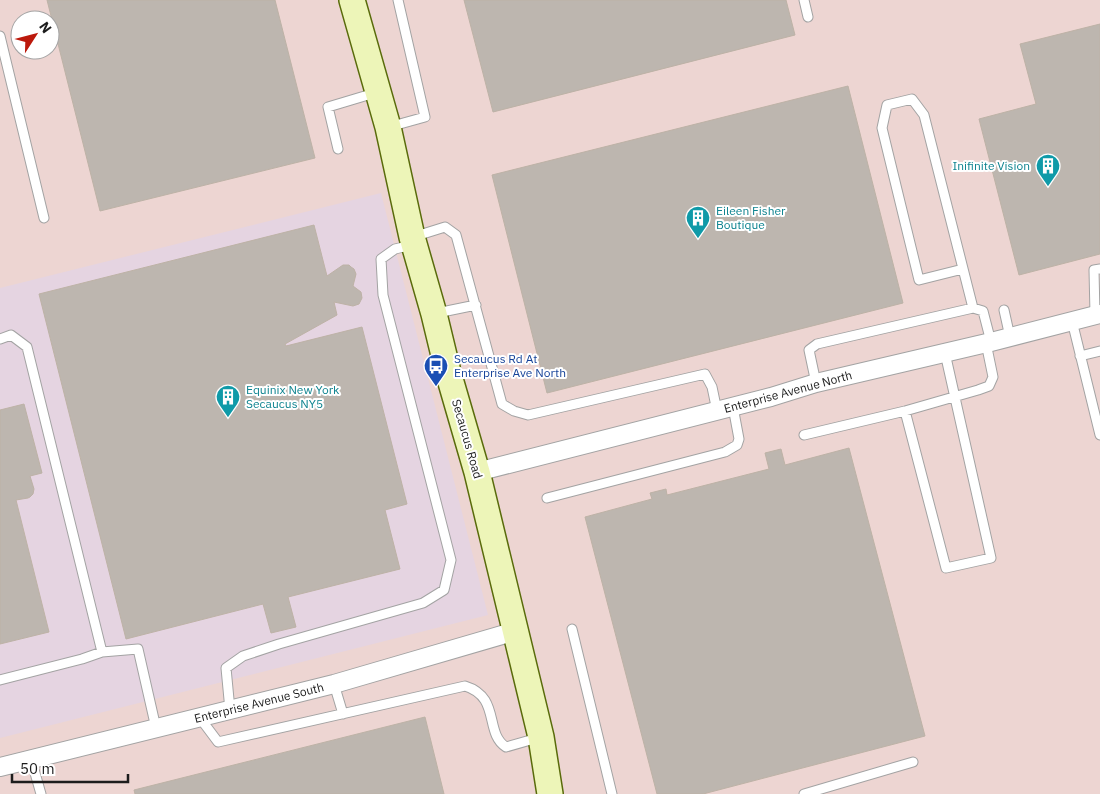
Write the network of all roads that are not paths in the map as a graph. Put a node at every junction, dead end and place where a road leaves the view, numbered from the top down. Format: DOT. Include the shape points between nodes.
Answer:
graph roads {
  1 [pos="352,0"];
  2 [pos="398,0"];
  3 [pos="804,0"];
  4 [pos="808,17"];
  5 [pos="0,36"];
  6 [pos="378,92"];
  7 [pos="388,127"];
  8 [pos="338,149"];
  9 [pos="44,218"];
  10 [pos="413,241"];
  11 [pos="963,269"];
  12 [pos="1100,269"];
  13 [pos="476,305"];
  14 [pos="973,308"];
  15 [pos="1004,310"];
  16 [pos="434,314"];
  17 [pos="1097,314"];
  18 [pos="1072,321"];
  19 [pos="1010,337"];
  20 [pos="0,339"];
  21 [pos="988,342"];
  22 [pos="1100,351"];
  23 [pos="944,352"];
  24 [pos="1080,356"];
  25 [pos="816,383"];
  26 [pos="954,396"];
  27 [pos="725,409"];
  28 [pos="905,411"];
  29 [pos="804,434"];
  30 [pos="1100,435"];
  31 [pos="477,472"];
  32 [pos="547,498"];
  33 [pos="572,629"];
  34 [pos="516,631"];
  35 [pos="102,652"];
  36 [pos="0,680"];
  37 [pos="334,684"];
  38 [pos="230,710"];
  39 [pos="343,714"];
  40 [pos="200,718"];
  41 [pos="156,728"];
  42 [pos="541,737"];
  43 [pos="31,759"];
  44 [pos="913,762"];
  45 [pos="0,767"];
  46 [pos="40,794"];
  47 [pos="550,794"];
  48 [pos="612,794"];
  49 [pos="804,794"];
  1 -- 6 [label="main road, Secaucus Road"];
  2 -- 7 [label="lane" via="425,117"];
  3 -- 4 [label="lane"];
  5 -- 9 [label="lane"];
  6 -- 7 [label="main road, Secaucus Road"];
  6 -- 8 [label="lane" via="328,107"];
  7 -- 10 [label="main road, Secaucus Road"];
  10 -- 13 [label="lane" via="445,227 456,235"];
  10 -- 16 [label="main road, Secaucus Road"];
  10 -- 38 [label="lane" via="381,259 383,295 451,560 444,590 423,603 243,656 226,668"];
  11 -- 11 [label="lane" via="924,115 912,99 887,105 882,128 920,280"];
  11 -- 14 [label="lane"];
  12 -- 17 [label="lane" via="1094,270"];
  13 -- 16 [label="lane"];
  13 -- 27 [label="lane" via="502,404 514,411 528,415 705,374"];
  14 -- 21 [label="lane" via="982,311"];
  14 -- 25 [label="lane" via="818,344 809,350"];
  15 -- 19 [label="lane"];
  16 -- 31 [label="main road, Secaucus Road"];
  17 -- 18 [label="street, Enterprise Avenue North"];
  18 -- 19 [label="street, Enterprise Avenue North"];
  18 -- 24 [label="lane"];
  19 -- 21 [label="street, Enterprise Avenue North"];
  20 -- 35 [label="lane" via="12,335 26,347"];
  21 -- 23 [label="street, Enterprise Avenue North"];
  21 -- 26 [label="lane" via="993,377 989,386"];
  22 -- 24 [label="lane"];
  23 -- 25 [label="street, Enterprise Avenue North"];
  23 -- 26 [label="lane"];
  24 -- 30 [label="lane"];
  25 -- 27 [label="street, Enterprise Avenue North"];
  26 -- 28 [label="lane"];
  26 -- 28 [label="lane" via="991,558 946,568"];
  27 -- 31 [label="street, Enterprise Avenue North"];
  27 -- 32 [label="lane" via="739,439 737,445 725,452"];
  28 -- 29 [label="lane"];
  31 -- 34 [label="main road, Secaucus Road"];
  33 -- 48 [label="lane"];
  34 -- 37 [label="street, Enterprise Avenue South"];
  34 -- 42 [label="main road, Secaucus Road"];
  35 -- 36 [label="lane"];
  35 -- 41 [label="lane" via="138,649"];
  37 -- 38 [label="street, Enterprise Avenue South"];
  37 -- 39 [label="lane"];
  38 -- 40 [label="street, Enterprise Avenue South"];
  39 -- 40 [label="lane" via="218,742"];
  39 -- 42 [label="lane" via="465,686 482,695 498,740 503,745"];
  40 -- 41 [label="street, Enterprise Avenue South"];
  41 -- 43 [label="street, Enterprise Avenue South"];
  42 -- 47 [label="main road, Secaucus Road"];
  43 -- 45 [label="street, Enterprise Avenue South"];
  43 -- 46 [label="lane"];
  44 -- 49 [label="lane"];
}
